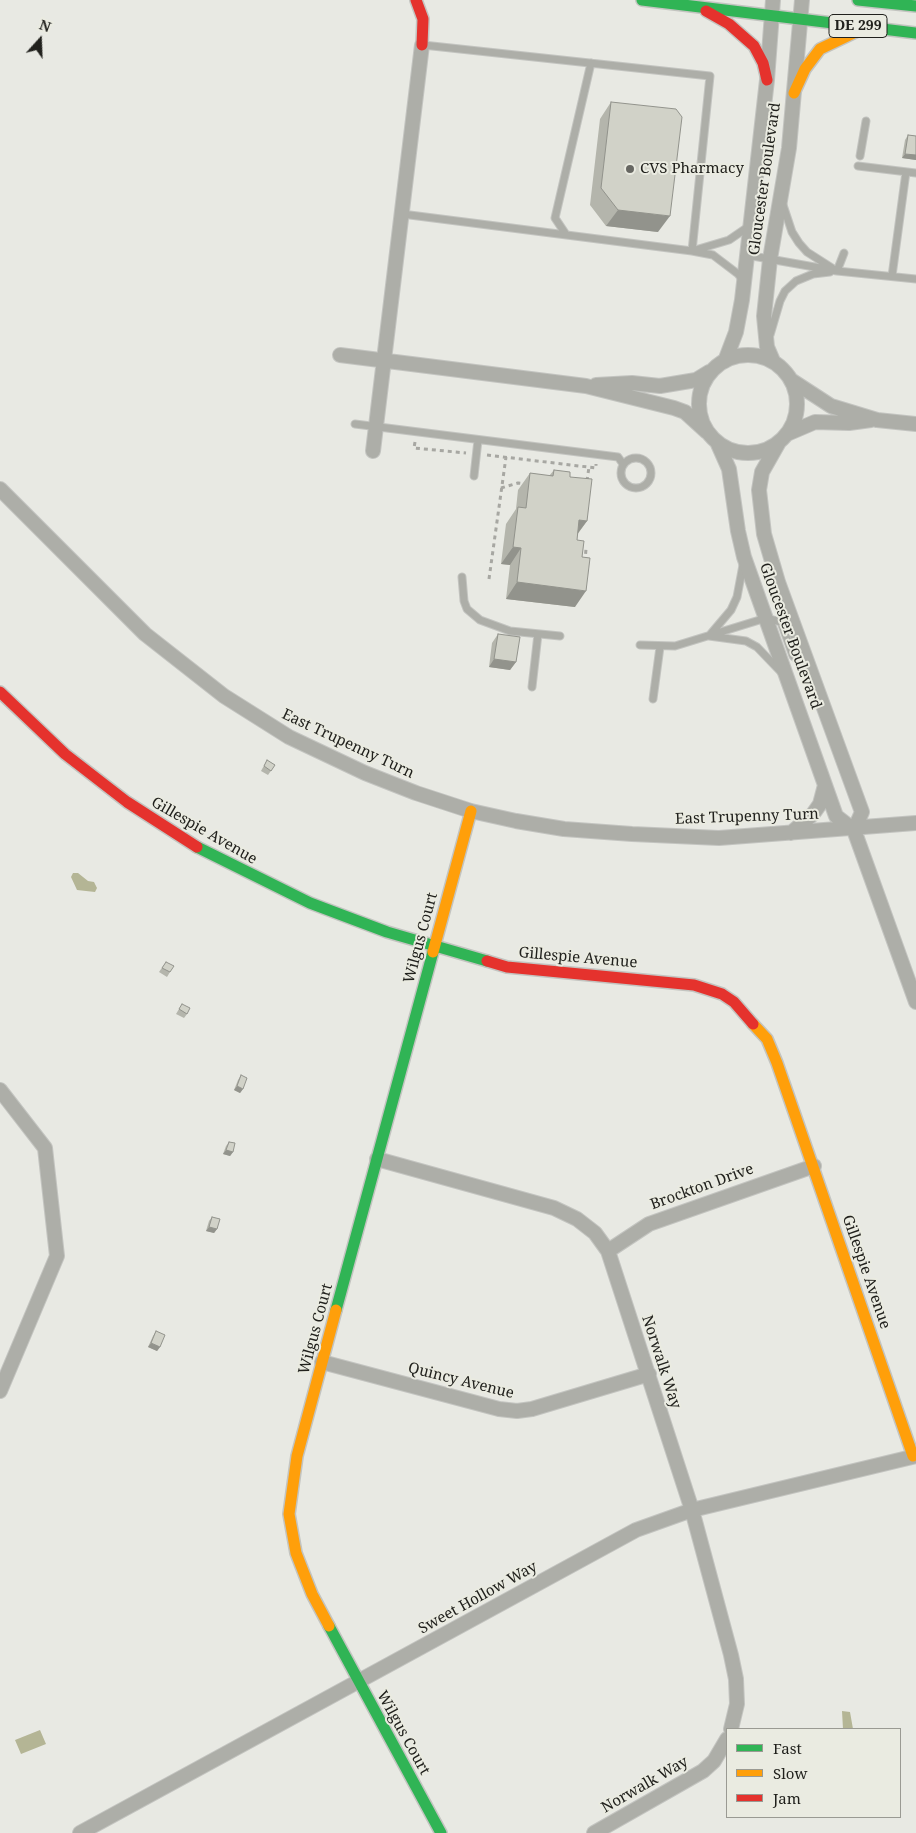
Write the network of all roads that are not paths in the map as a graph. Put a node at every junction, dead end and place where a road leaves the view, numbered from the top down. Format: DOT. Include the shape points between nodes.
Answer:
graph roads {
  1 [pos="416,0"];
  2 [pos="642,0"];
  3 [pos="773,0"];
  4 [pos="802,0"];
  5 [pos="858,0"];
  6 [pos="878,1"];
  7 [pos="697,6"];
  8 [pos="916,6"];
  9 [pos="772,15"];
  10 [pos="800,18"];
  11 [pos="866,27"];
  12 [pos="916,33"];
  13 [pos="422,45"];
  14 [pos="591,63"];
  15 [pos="767,80"];
  16 [pos="794,93"];
  17 [pos="866,121"];
  18 [pos="860,156"];
  19 [pos="858,166"];
  20 [pos="906,172"];
  21 [pos="916,173"];
  22 [pos="781,200"];
  23 [pos="402,214"];
  24 [pos="751,225"];
  25 [pos="565,233"];
  26 [pos="692,251"];
  27 [pos="844,253"];
  28 [pos="748,255"];
  29 [pos="770,259"];
  30 [pos="837,271"];
  31 [pos="892,276"];
  32 [pos="916,279"];
  33 [pos="744,282"];
  34 [pos="766,347"];
  35 [pos="340,354"];
  36 [pos="384,360"];
  37 [pos="725,361"];
  38 [pos="773,361"];
  39 [pos="711,371"];
  40 [pos="791,379"];
  41 [pos="586,386"];
  42 [pos="877,420"];
  43 [pos="354,424"];
  44 [pos="916,424"];
  45 [pos="376,427"];
  46 [pos="712,437"];
  47 [pos="783,438"];
  48 [pos="478,440"];
  49 [pos="373,451"];
  50 [pos="623,464"];
  51 [pos="474,476"];
  52 [pos="0,488"];
  53 [pos="744,557"];
  54 [pos="462,578"];
  55 [pos="766,618"];
  56 [pos="538,634"];
  57 [pos="560,636"];
  58 [pos="709,636"];
  59 [pos="640,645"];
  60 [pos="660,647"];
  61 [pos="810,670"];
  62 [pos="787,678"];
  63 [pos="532,687"];
  64 [pos="0,692"];
  65 [pos="653,699"];
  66 [pos="825,782"];
  67 [pos="471,811"];
  68 [pos="916,823"];
  69 [pos="854,830"];
  70 [pos="791,833"];
  71 [pos="434,947"];
  72 [pos="916,1002"];
  73 [pos="0,1090"];
  74 [pos="377,1159"];
  75 [pos="814,1166"];
  76 [pos="608,1251"];
  77 [pos="322,1362"];
  78 [pos="649,1374"];
  79 [pos="0,1391"];
  80 [pos="915,1456"];
  81 [pos="692,1510"];
  82 [pos="358,1683"];
  83 [pos="731,1728"];
  84 [pos="726,1741"];
  85 [pos="80,1833"];
  86 [pos="441,1833"];
  87 [pos="594,1833"];
  1 -- 13 [label="street" via="423,19"];
  2 -- 7 [label="street, DE 299"];
  3 -- 9 [label="street, Gloucester Boulevard"];
  4 -- 10 [label="street, Gloucester Boulevard"];
  5 -- 6 [label="street, DE 299"];
  6 -- 8 [label="street, DE 299"];
  7 -- 9 [label="street, DE 299"];
  7 -- 15 [label="street" via="729,24 754,46"];
  9 -- 10 [label="street, DE 299"];
  9 -- 15 [label="street, Gloucester Boulevard"];
  10 -- 11 [label="street, DE 299"];
  10 -- 16 [label="street, Gloucester Boulevard"];
  11 -- 12 [label="street, DE 299"];
  11 -- 16 [label="street" via="820,49 805,69"];
  13 -- 14 [label="lane"];
  13 -- 23 [label="street"];
  14 -- 25 [label="lane" via="555,218"];
  14 -- 26 [label="lane" via="710,76"];
  15 -- 24 [label="street, Gloucester Boulevard"];
  16 -- 22 [label="street, Gloucester Boulevard"];
  17 -- 18 [label="lane"];
  19 -- 20 [label="lane"];
  20 -- 21 [label="lane"];
  20 -- 31 [label="lane"];
  22 -- 29 [label="street, Gloucester Boulevard"];
  22 -- 30 [label="lane" via="799,243"];
  23 -- 25 [label="lane"];
  23 -- 36 [label="street"];
  24 -- 26 [label="lane" via="729,240"];
  24 -- 28 [label="street, Gloucester Boulevard"];
  25 -- 26 [label="lane"];
  26 -- 33 [label="lane" via="713,255"];
  27 -- 30 [label="lane"];
  28 -- 29 [label="lane"];
  28 -- 33 [label="street, Gloucester Boulevard"];
  29 -- 30 [label="lane"];
  29 -- 34 [label="street, Gloucester Boulevard" via="764,316"];
  30 -- 31 [label="lane"];
  30 -- 34 [label="lane" via="813,274 785,290"];
  31 -- 32 [label="lane"];
  33 -- 37 [label="street, Gloucester Boulevard" via="736,332"];
  34 -- 38 [label="street, Gloucester Boulevard"];
  35 -- 36 [label="street"];
  36 -- 41 [label="street"];
  36 -- 45 [label="street"];
  37 -- 38 [label="street" via="744,355"];
  37 -- 39 [label="street"];
  38 -- 40 [label="street"];
  39 -- 41 [label="street" via="696,380 660,386 632,383"];
  39 -- 46 [label="street" via="704,381 698,407"];
  40 -- 42 [label="street" via="831,406"];
  40 -- 47 [label="street" via="797,406 794,421"];
  41 -- 46 [label="street" via="685,412"];
  42 -- 44 [label="street"];
  42 -- 47 [label="street" via="815,422"];
  43 -- 45 [label="lane"];
  45 -- 48 [label="lane"];
  45 -- 49 [label="street"];
  46 -- 47 [label="street" via="732,450 745,453 768,449"];
  46 -- 53 [label="street, Gloucester Boulevard" via="729,469"];
  47 -- 61 [label="street, Gloucester Boulevard" via="762,472 759,490 763,526 778,582"];
  48 -- 50 [label="lane" via="618,457"];
  48 -- 51 [label="lane"];
  50 -- 50 [label="lane" via="620,473 627,485 635,488 648,483 651,468 647,461 632,458"];
  52 -- 67 [label="street, East Trupenny Turn" via="144,634 224,696 289,737 365,773"];
  53 -- 55 [label="street, Gloucester Boulevard"];
  53 -- 58 [label="lane" via="734,604"];
  54 -- 56 [label="lane" via="464,602 480,620 510,631"];
  55 -- 58 [label="lane"];
  55 -- 61 [label="lane" via="782,622 793,656"];
  55 -- 62 [label="street, Gloucester Boulevard"];
  56 -- 57 [label="lane"];
  56 -- 63 [label="lane"];
  58 -- 60 [label="lane"];
  58 -- 62 [label="lane" via="736,638 757,647"];
  59 -- 60 [label="lane"];
  60 -- 65 [label="lane"];
  61 -- 69 [label="street, Gloucester Boulevard" via="862,812"];
  62 -- 66 [label="street, Gloucester Boulevard"];
  64 -- 71 [label="street, Gillespie Avenue" via="65,754 127,802 200,849 326,910"];
  66 -- 69 [label="street, Gloucester Boulevard" via="836,816"];
  66 -- 70 [label="street" via="820,804"];
  67 -- 70 [label="street, East Trupenny Turn" via="545,826 604,833 719,838"];
  67 -- 71 [label="street, Wilgus Court"];
  68 -- 69 [label="street, East Trupenny Turn"];
  69 -- 70 [label="street, East Trupenny Turn"];
  69 -- 72 [label="street, Gloucester Boulevard"];
  71 -- 74 [label="street, Wilgus Court"];
  71 -- 75 [label="street, Gillespie Avenue" via="507,967 694,985 722,994 745,1012 767,1039"];
  73 -- 79 [label="street" via="45,1148 57,1256"];
  74 -- 76 [label="street, Norwalk Way" via="554,1208 577,1219 595,1233"];
  74 -- 77 [label="street, Wilgus Court"];
  75 -- 76 [label="street, Brockton Drive" via="649,1224"];
  75 -- 80 [label="street, Gillespie Avenue"];
  76 -- 78 [label="street, Norwalk Way"];
  77 -- 78 [label="street, Quincy Avenue" via="499,1410 517,1411"];
  77 -- 82 [label="street, Wilgus Court" via="293,1477 289,1514 291,1535 312,1594"];
  78 -- 81 [label="street, Norwalk Way"];
  80 -- 81 [label="street, Sweet Hollow Way"];
  81 -- 82 [label="street, Sweet Hollow Way" via="636,1530"];
  81 -- 83 [label="street, Norwalk Way" via="736,1679 737,1704"];
  82 -- 85 [label="street, Sweet Hollow Way"];
  82 -- 86 [label="street, Wilgus Court"];
  84 -- 87 [label="street, Norwalk Way" via="714,1761 703,1771"];
}
